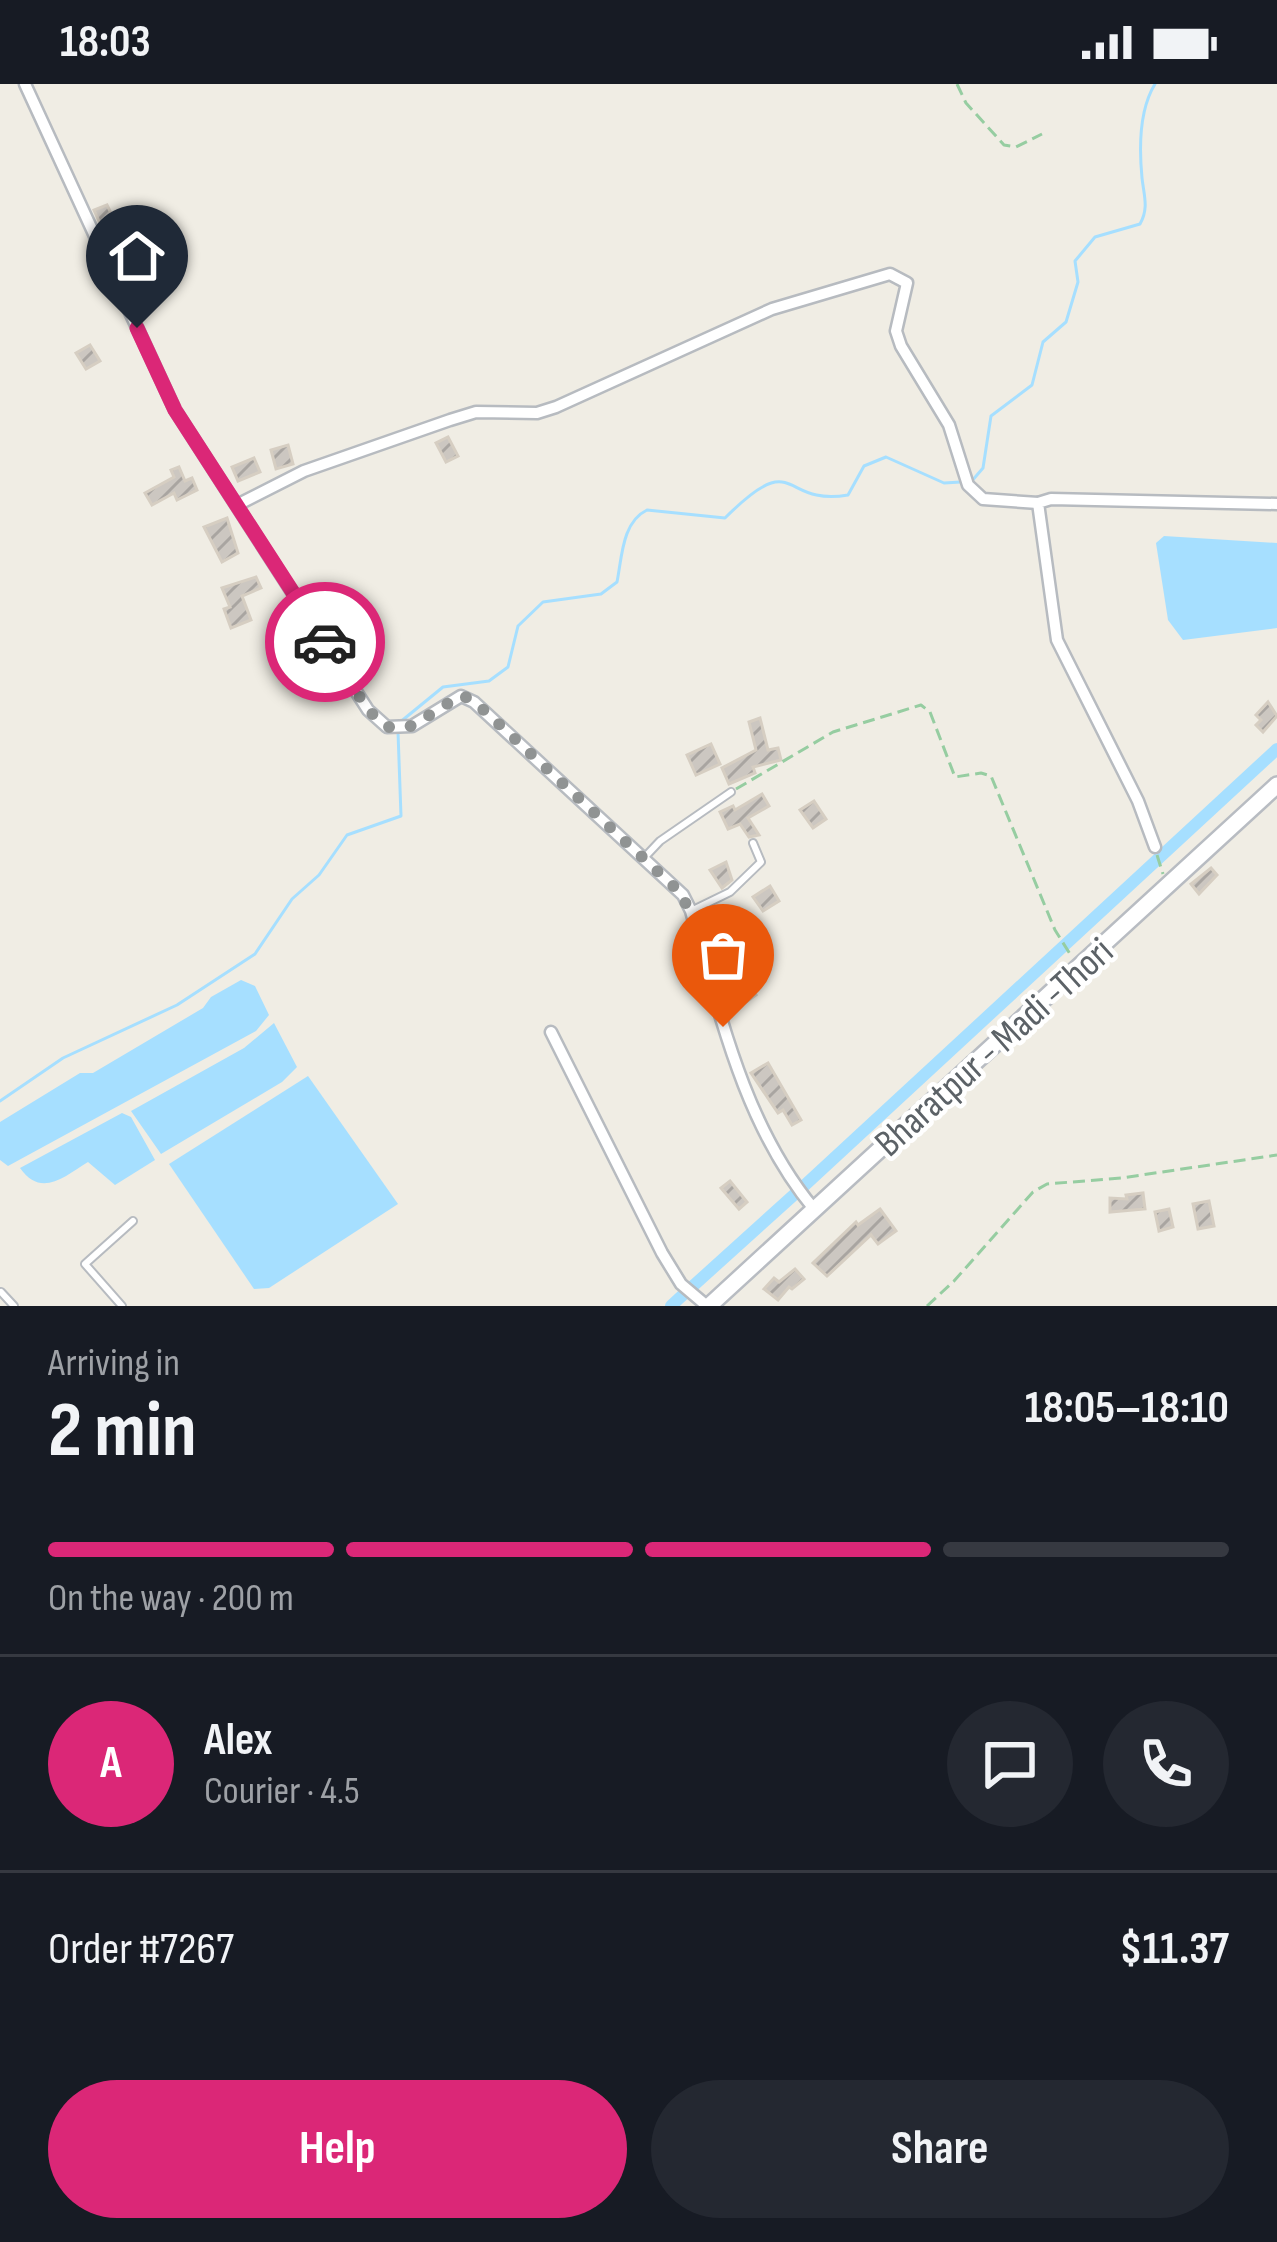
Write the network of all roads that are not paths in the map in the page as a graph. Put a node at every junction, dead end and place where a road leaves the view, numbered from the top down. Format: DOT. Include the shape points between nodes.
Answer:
graph roads {
  1 [pos="25,84"];
  2 [pos="1038,503"];
  3 [pos="1277,504"];
  4 [pos="237,505"];
  5 [pos="1277,785"];
  6 [pos="731,791"];
  7 [pos="753,843"];
  8 [pos="1155,848"];
  9 [pos="644,858"];
  10 [pos="691,911"];
  11 [pos="551,1032"];
  12 [pos="814,1209"];
  13 [pos="133,1221"];
  14 [pos="1,1292"];
  15 [pos="14,1306"];
  16 [pos="122,1306"];
  17 [pos="708,1306"];
  1 -- 4 [label="street" via="175,410"];
  2 -- 3 [label="street"];
  2 -- 4 [label="street" via="983,499 968,484 949,424 901,346 896,331 908,284 890,274 772,309 556,407 450,419 304,471"];
  2 -- 8 [label="street" via="1057,640"];
  4 -- 9 [label="street" via="368,710 387,727 412,726 461,695 474,701"];
  5 -- 12 [label="main road, Bharatpur - Madi -Thori"];
  6 -- 9 [label="lane"];
  7 -- 10 [label="lane" via="761,862 730,892"];
  9 -- 10 [label="street"];
  10 -- 12 [label="street" via="734,1066 791,1181"];
  11 -- 17 [label="street" via="662,1253"];
  12 -- 17 [label="main road, Bharatpur - Madi -Thori"];
  13 -- 16 [label="lane" via="85,1264"];
  14 -- 15 [label="lane"];
}
